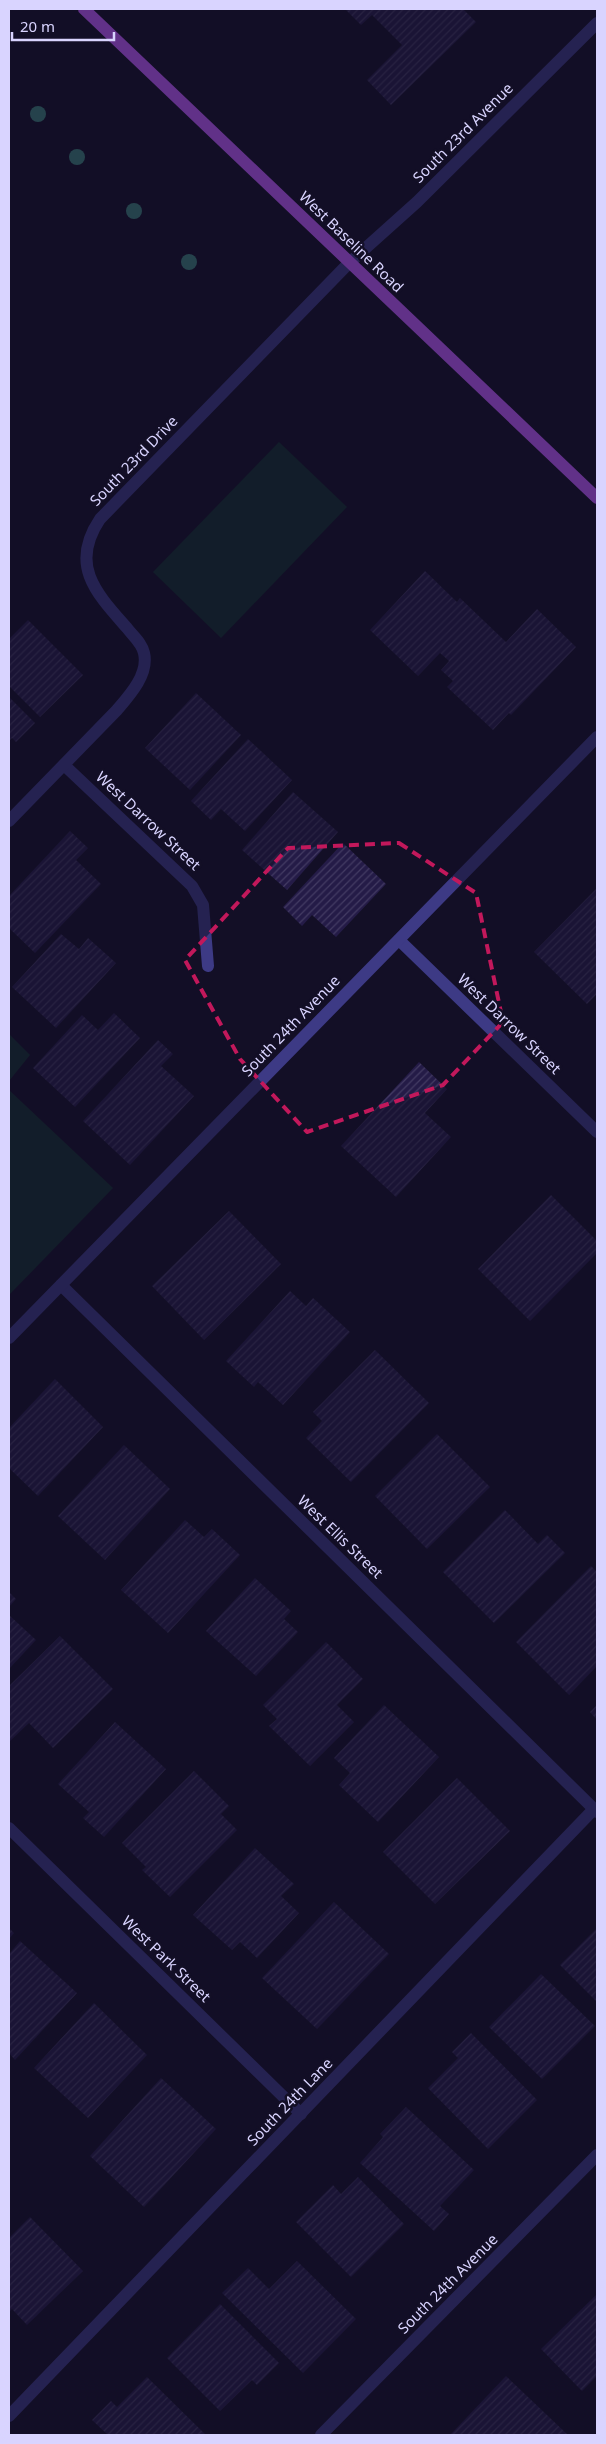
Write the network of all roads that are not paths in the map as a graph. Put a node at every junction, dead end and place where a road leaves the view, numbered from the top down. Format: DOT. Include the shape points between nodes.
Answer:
graph roads {
  1 [pos="84,9"];
  2 [pos="597,23"];
  3 [pos="349,263"];
  4 [pos="597,498"];
  5 [pos="597,737"];
  6 [pos="64,765"];
  7 [pos="9,820"];
  8 [pos="399,940"];
  9 [pos="208,966"];
  10 [pos="597,1132"];
  11 [pos="60,1285"];
  12 [pos="9,1338"];
  13 [pos="596,1810"];
  14 [pos="9,1828"];
  15 [pos="301,2114"];
  16 [pos="597,2155"];
  17 [pos="9,2416"];
  18 [pos="321,2435"];
  1 -- 3 [label="main road, West Baseline Road"];
  2 -- 3 [label="street, South 23rd Avenue" via="417,202"];
  3 -- 4 [label="main road, West Baseline Road"];
  3 -- 6 [label="street, South 23rd Drive" via="100,519 93,530 86,560 88,574 101,599 141,644 145,660 132,692"];
  5 -- 8 [label="street, South 24th Avenue"];
  6 -- 7 [label="street, South 23rd Drive"];
  6 -- 9 [label="street, West Darrow Street" via="192,886 203,905"];
  8 -- 10 [label="street, West Darrow Street"];
  8 -- 11 [label="street, South 24th Avenue"];
  11 -- 12 [label="street, South 24th Avenue"];
  11 -- 13 [label="street, West Ellis Street"];
  13 -- 15 [label="street, South 24th Lane"];
  14 -- 15 [label="street, West Park Street"];
  15 -- 17 [label="street, South 24th Lane"];
  16 -- 18 [label="street, South 24th Avenue"];
}
